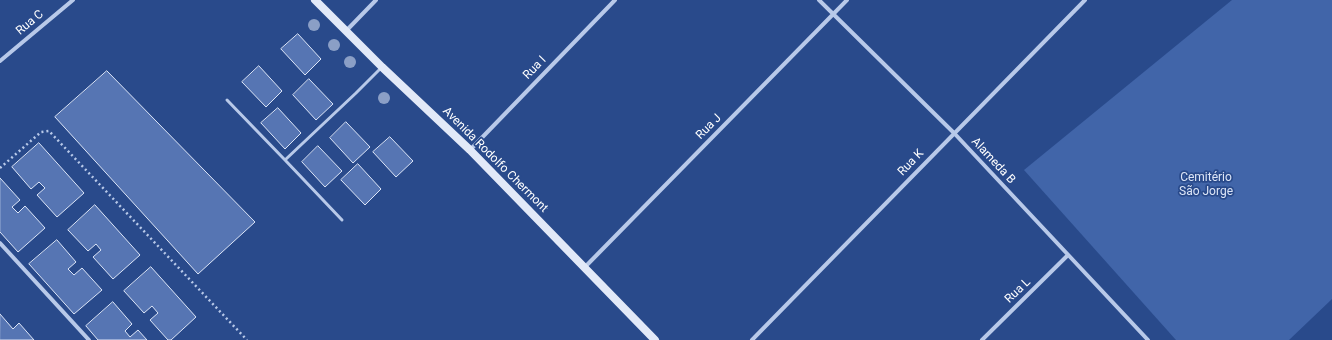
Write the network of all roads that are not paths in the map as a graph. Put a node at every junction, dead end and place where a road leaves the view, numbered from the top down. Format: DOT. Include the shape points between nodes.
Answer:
graph roads {
  1 [pos="74,0"];
  2 [pos="315,0"];
  3 [pos="376,0"];
  4 [pos="615,0"];
  5 [pos="819,0"];
  6 [pos="847,0"];
  7 [pos="1085,0"];
  8 [pos="834,14"];
  9 [pos="346,31"];
  10 [pos="0,61"];
  11 [pos="382,67"];
  12 [pos="227,100"];
  13 [pos="954,133"];
  14 [pos="470,150"];
  15 [pos="285,160"];
  16 [pos="342,220"];
  17 [pos="0,243"];
  18 [pos="1068,255"];
  19 [pos="584,268"];
  20 [pos="89,340"];
  21 [pos="655,340"];
  22 [pos="752,340"];
  23 [pos="982,340"];
  24 [pos="1148,340"];
  1 -- 10 [label="street, Rua C"];
  2 -- 9 [label="main road, Avenida Rodolfo Chermont"];
  3 -- 9 [label="street"];
  4 -- 14 [label="street, Rua I"];
  5 -- 8 [label="street, Alameda B"];
  6 -- 8 [label="street, Rua J"];
  7 -- 13 [label="street, Rua K"];
  8 -- 13 [label="street, Alameda B"];
  8 -- 19 [label="street, Rua J"];
  9 -- 11 [label="main road, Avenida Rodolfo Chermont"];
  11 -- 14 [label="main road, Avenida Rodolfo Chermont"];
  11 -- 15 [label="lane"];
  12 -- 15 [label="lane"];
  13 -- 18 [label="street, Alameda B"];
  13 -- 22 [label="street, Rua K"];
  14 -- 19 [label="main road, Avenida Rodolfo Chermont"];
  15 -- 16 [label="lane"];
  17 -- 20 [label="street"];
  18 -- 23 [label="street, Rua L"];
  18 -- 24 [label="street, Alameda B"];
  19 -- 21 [label="main road, Avenida Rodolfo Chermont"];
}
